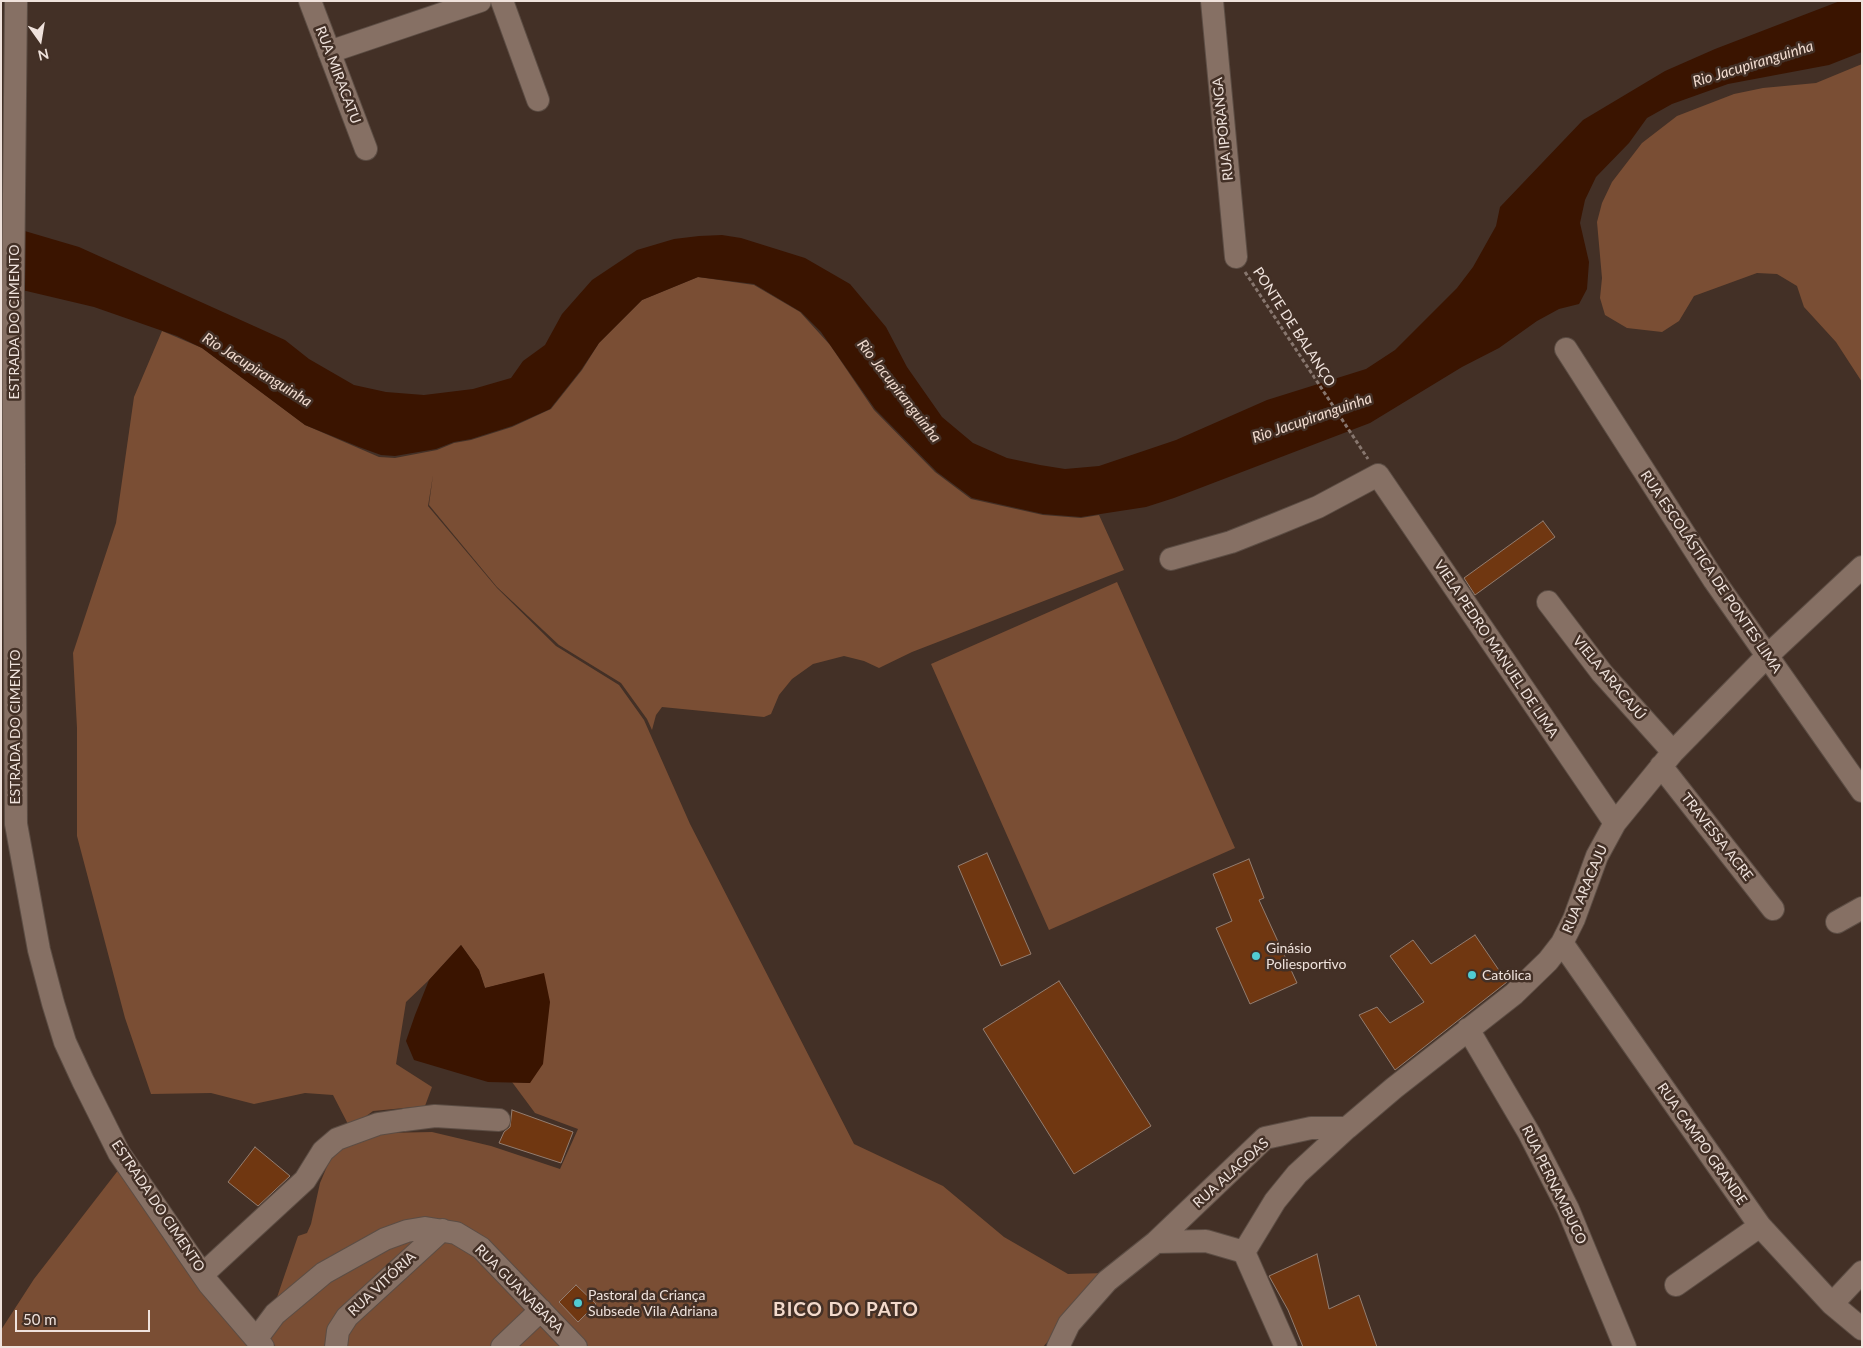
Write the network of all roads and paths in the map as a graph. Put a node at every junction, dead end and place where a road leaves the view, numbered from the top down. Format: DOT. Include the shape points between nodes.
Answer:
graph roads {
  1 [pos="16,1"];
  2 [pos="310,1"];
  3 [pos="480,1"];
  4 [pos="502,1"];
  5 [pos="1212,1"];
  6 [pos="1,8"];
  7 [pos="15,41"];
  8 [pos="329,52"];
  9 [pos="538,100"];
  10 [pos="366,149"];
  11 [pos="1236,257"];
  12 [pos="1566,349"];
  13 [pos="1373,467"];
  14 [pos="1171,559"];
  15 [pos="1862,567"];
  16 [pos="1548,602"];
  17 [pos="1766,657"];
  18 [pos="1667,759"];
  19 [pos="1862,791"];
  20 [pos="1615,824"];
  21 [pos="1862,908"];
  22 [pos="1773,909"];
  23 [pos="1837,922"];
  24 [pos="1562,943"];
  25 [pos="1468,1029"];
  26 [pos="499,1120"];
  27 [pos="1347,1128"];
  28 [pos="1760,1226"];
  29 [pos="442,1230"];
  30 [pos="1156,1242"];
  31 [pos="1244,1252"];
  32 [pos="1862,1272"];
  33 [pos="203,1274"];
  34 [pos="1676,1285"];
  35 [pos="1832,1304"];
  36 [pos="541,1310"];
  37 [pos="1862,1329"];
  38 [pos="260,1343"];
  39 [pos="336,1347"];
  40 [pos="502,1347"];
  41 [pos="576,1347"];
  42 [pos="1058,1347"];
  43 [pos="1286,1347"];
  44 [pos="1626,1347"];
  1 -- 7 [label="street, ESTRADA DO CIMENTO"];
  2 -- 8 [label="street, RUA MIRACATU"];
  3 -- 8 [label="street"];
  4 -- 9 [label="street"];
  5 -- 11 [label="street, RUA IPORANGA"];
  6 -- 7 [label="street, ESTRADA DO CIMENTO"];
  7 -- 33 [label="street, ESTRADA DO CIMENTO" via="16,824 39,950 60,1027 119,1152"];
  8 -- 10 [label="street, RUA MIRACATU"];
  11 -- 13 [label="path, PONTE DE BALANÇO"];
  12 -- 17 [label="street, RUA ESCOLÁSTICA DE PONTES LIMA"];
  13 -- 14 [label="street" via="1318,507 1231,542"];
  13 -- 20 [label="street, VIELA PEDRO MANUEL DE LIMA"];
  15 -- 17 [label="street, RUA ARACAJU"];
  16 -- 18 [label="street, VIELA ARACAJÚ"];
  17 -- 18 [label="street, RUA ARACAJU"];
  17 -- 19 [label="street, RUA ESCOLÁSTICA DE PONTES LIMA"];
  18 -- 20 [label="street, RUA ARACAJU"];
  18 -- 22 [label="street, TRAVESSA ACRE"];
  20 -- 24 [label="street, RUA ARACAJU" via="1597,856"];
  21 -- 23 [label="street"];
  24 -- 25 [label="street, RUA ARACAJU" via="1514,994"];
  24 -- 28 [label="street, RUA CAMPO GRANDE"];
  25 -- 27 [label="street, RUA ARACAJU"];
  25 -- 44 [label="street, RUA PERNAMBUCO" via="1529,1132 1568,1209"];
  26 -- 33 [label="street" via="435,1116 356,1130 337,1139 323,1151 305,1180"];
  27 -- 30 [label="street, RUA ALAGOAS" via="1311,1128 1265,1138"];
  27 -- 31 [label="street, RUA ARACAJU" via="1297,1174 1275,1201"];
  28 -- 34 [label="street"];
  28 -- 35 [label="street, RUA CAMPO GRANDE"];
  29 -- 36 [label="street, RUA GUANABARA" via="456,1233 481,1248"];
  29 -- 38 [label="street, RUA GUANABARA" via="407,1231 352,1255 324,1273 275,1314"];
  29 -- 39 [label="street, RUA VITÓRIA" via="347,1317 338,1331"];
  30 -- 31 [label="street" via="1206,1241"];
  30 -- 42 [label="street, RUA ALAGOAS" via="1107,1281 1069,1324"];
  31 -- 43 [label="street"];
  32 -- 35 [label="street"];
  33 -- 38 [label="street, ESTRADA DO CIMENTO"];
  35 -- 37 [label="street, RUA CAMPO GRANDE"];
  36 -- 40 [label="street"];
  36 -- 41 [label="street, RUA GUANABARA"];
}
